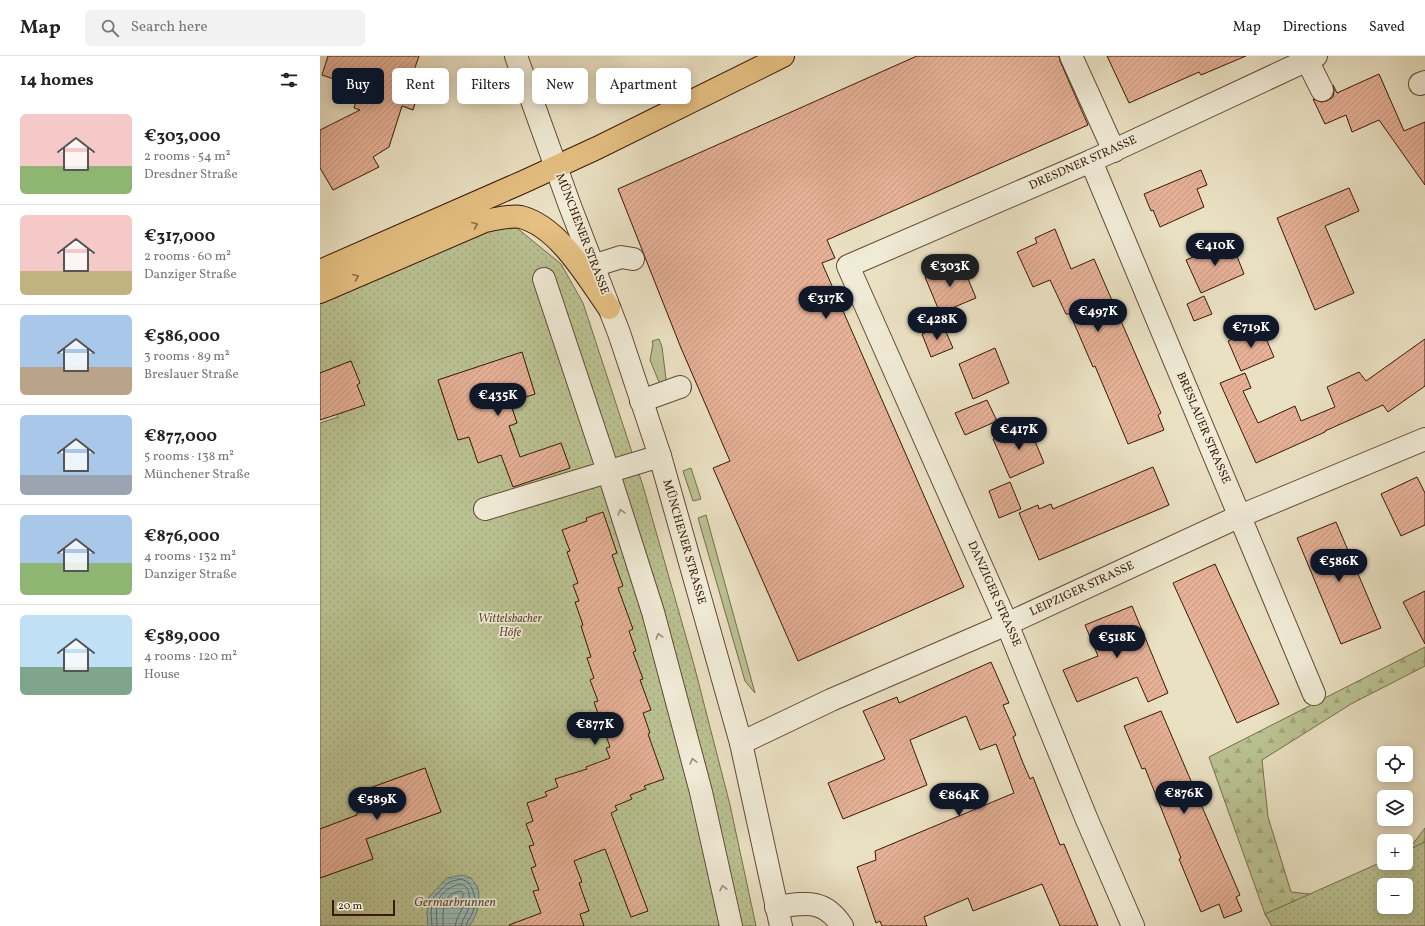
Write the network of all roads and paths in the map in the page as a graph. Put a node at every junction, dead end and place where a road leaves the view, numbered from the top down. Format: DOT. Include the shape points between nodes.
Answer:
graph roads {
  1 [pos="516,56"];
  2 [pos="783,56"];
  3 [pos="1072,56"];
  4 [pos="1312,58"];
  5 [pos="1322,90"];
  6 [pos="1114,150"];
  7 [pos="1091,161"];
  8 [pos="556,166"];
  9 [pos="633,259"];
  10 [pos="593,266"];
  11 [pos="848,266"];
  12 [pos="320,271"];
  13 [pos="544,279"];
  14 [pos="320,292"];
  15 [pos="609,308"];
  16 [pos="680,387"];
  17 [pos="641,401"];
  18 [pos="1425,439"];
  19 [pos="660,456"];
  20 [pos="608,472"];
  21 [pos="485,509"];
  22 [pos="1240,516"];
  23 [pos="1007,624"];
  24 [pos="1314,694"];
  25 [pos="741,743"];
  26 [pos="778,916"];
  27 [pos="731,926"];
  28 [pos="842,926"];
  29 [pos="1133,926"];
  1 -- 8 [label="street, MÜNCHENER STRASSE"];
  2 -- 8 [label="main road"];
  3 -- 6 [label="street"];
  4 -- 5 [label="street"];
  4 -- 6 [label="street, DRESDNER STRASSE"];
  6 -- 7 [label="street, DRESDNER STRASSE"];
  7 -- 11 [label="street, DRESDNER STRASSE"];
  7 -- 22 [label="street, BRESLAUER STRASSE"];
  8 -- 10 [label="street, MÜNCHENER STRASSE"];
  8 -- 12 [label="main road"];
  9 -- 10 [label="street" via="621,257"];
  10 -- 15 [label="street, MÜNCHENER STRASSE"];
  11 -- 23 [label="street, DANZIGER STRASSE"];
  13 -- 20 [label="street"];
  14 -- 15 [label="main road, one-way" via="485,221 520,217 537,223 562,243"];
  15 -- 17 [label="street, MÜNCHENER STRASSE"];
  16 -- 17 [label="street"];
  17 -- 19 [label="street, MÜNCHENER STRASSE"];
  18 -- 22 [label="street, LEIPZIGER STRASSE"];
  19 -- 20 [label="street"];
  19 -- 25 [label="street, MÜNCHENER STRASSE"];
  20 -- 21 [label="street"];
  27 -- 20 [label="street, one-way" via="710,827 675,692 653,612"];
  22 -- 23 [label="street, LEIPZIGER STRASSE"];
  22 -- 24 [label="street, BRESLAUER STRASSE"];
  23 -- 25 [label="street, LEIPZIGER STRASSE" via="845,694"];
  23 -- 29 [label="street, DANZIGER STRASSE" via="1056,718 1087,820"];
  25 -- 26 [label="street, MÜNCHENER STRASSE"];
  26 -- 28 [label="street" via="806,903 823,907 837,918"];
}
